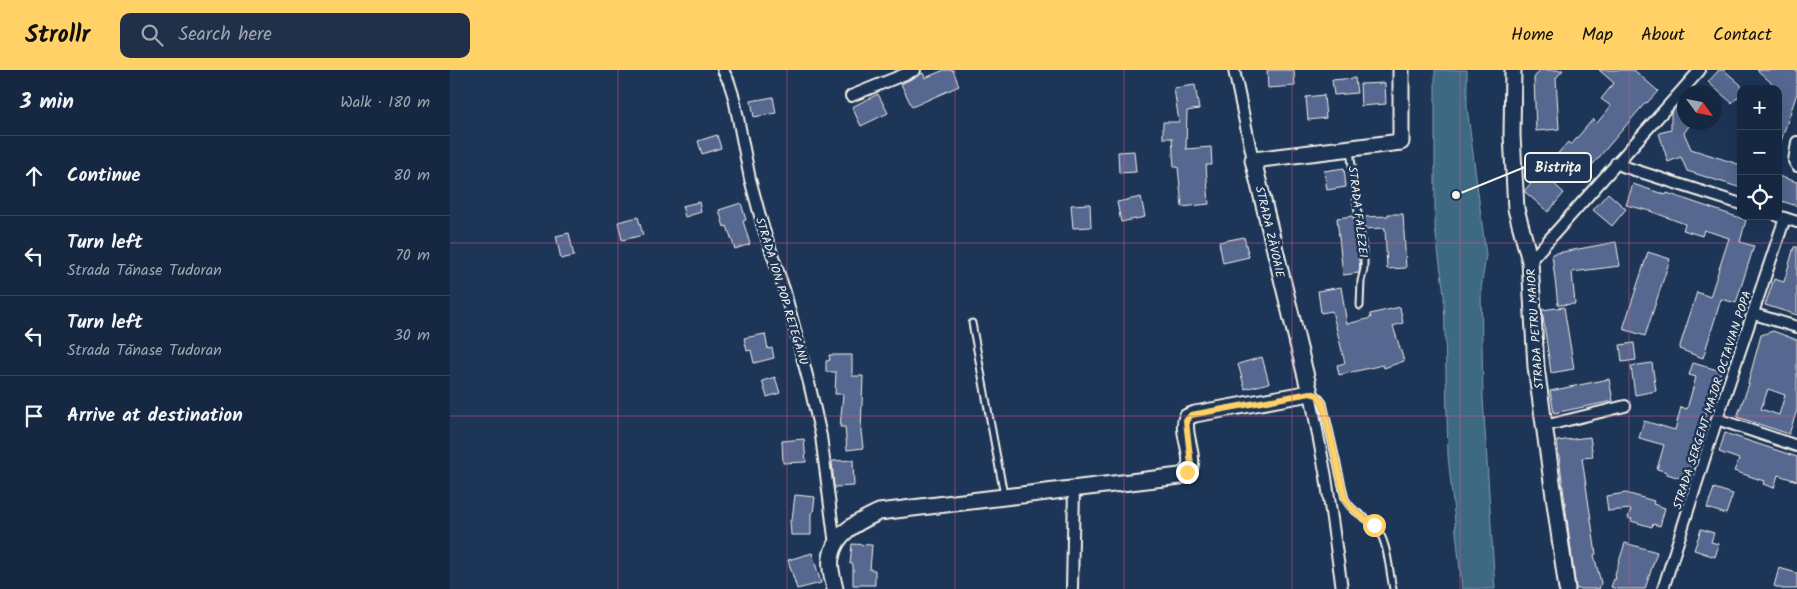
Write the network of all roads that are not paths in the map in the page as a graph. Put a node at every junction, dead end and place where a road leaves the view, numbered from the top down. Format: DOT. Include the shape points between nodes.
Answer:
graph roads {
  1 [pos="722,70"];
  2 [pos="915,70"];
  3 [pos="1234,70"];
  4 [pos="1401,70"];
  5 [pos="1514,70"];
  6 [pos="1700,70"];
  7 [pos="851,96"];
  8 [pos="1797,142"];
  9 [pos="1350,149"];
  10 [pos="1254,160"];
  11 [pos="1616,163"];
  12 [pos="1797,166"];
  13 [pos="1737,203"];
  14 [pos="1782,217"];
  15 [pos="1781,220"];
  16 [pos="1797,222"];
  17 [pos="1530,261"];
  18 [pos="1360,306"];
  19 [pos="1754,314"];
  20 [pos="972,323"];
  21 [pos="1797,327"];
  22 [pos="1310,393"];
  23 [pos="1625,406"];
  24 [pos="1717,419"];
  25 [pos="1544,426"];
  26 [pos="1797,446"];
  27 [pos="1074,488"];
  28 [pos="1004,496"];
  29 [pos="835,545"];
  30 [pos="835,589"];
  31 [pos="1072,589"];
  32 [pos="1342,589"];
  33 [pos="1393,589"];
  34 [pos="1567,589"];
  35 [pos="1663,589"];
  1 -- 29 [label="street, STRADA ION POP RETEGANU" via="730,82 750,179 810,386 821,436"];
  2 -- 7 [label="street"];
  3 -- 10 [label="street, STRADA ZĂVOAIE"];
  4 -- 9 [label="street, STRADA FALEZEI" via="1401,142"];
  5 -- 17 [label="street, STRADA PETRU MAIOR" via="1512,135 1516,209"];
  6 -- 11 [label="street"];
  8 -- 12 [label="street" via="1794,161"];
  9 -- 10 [label="street, STRADA FALEZEI"];
  9 -- 18 [label="lane, STRADA FALEZEI" via="1364,259"];
  10 -- 22 [label="street, STRADA ZĂVOAIE"];
  11 -- 13 [label="street"];
  11 -- 17 [label="street"];
  14 -- 16 [label="street"];
  15 -- 19 [label="street, STRADA SERGENT MAJOR OCTAVIAN POPA"];
  17 -- 25 [label="street, STRADA PETRU MAIOR" via="1536,367"];
  19 -- 21 [label="street"];
  19 -- 24 [label="street, STRADA SERGENT MAJOR OCTAVIAN POPA"];
  20 -- 28 [label="lane"];
  22 -- 27 [label="street" via="1187,417 1185,426 1191,465 1184,474"];
  22 -- 32 [label="street"];
  22 -- 33 [label="lane" via="1317,395 1323,403 1345,499 1382,535"];
  23 -- 25 [label="street"];
  24 -- 26 [label="street"];
  24 -- 35 [label="street, STRADA SERGENT MAJOR OCTAVIAN POPA"];
  25 -- 34 [label="street, STRADA PETRU MAIOR"];
  27 -- 28 [label="street"];
  27 -- 31 [label="street"];
  28 -- 29 [label="street" via="879,512 854,524"];
  29 -- 30 [label="street, STRADA ION POP RETEGANU" via="830,559"];
}
